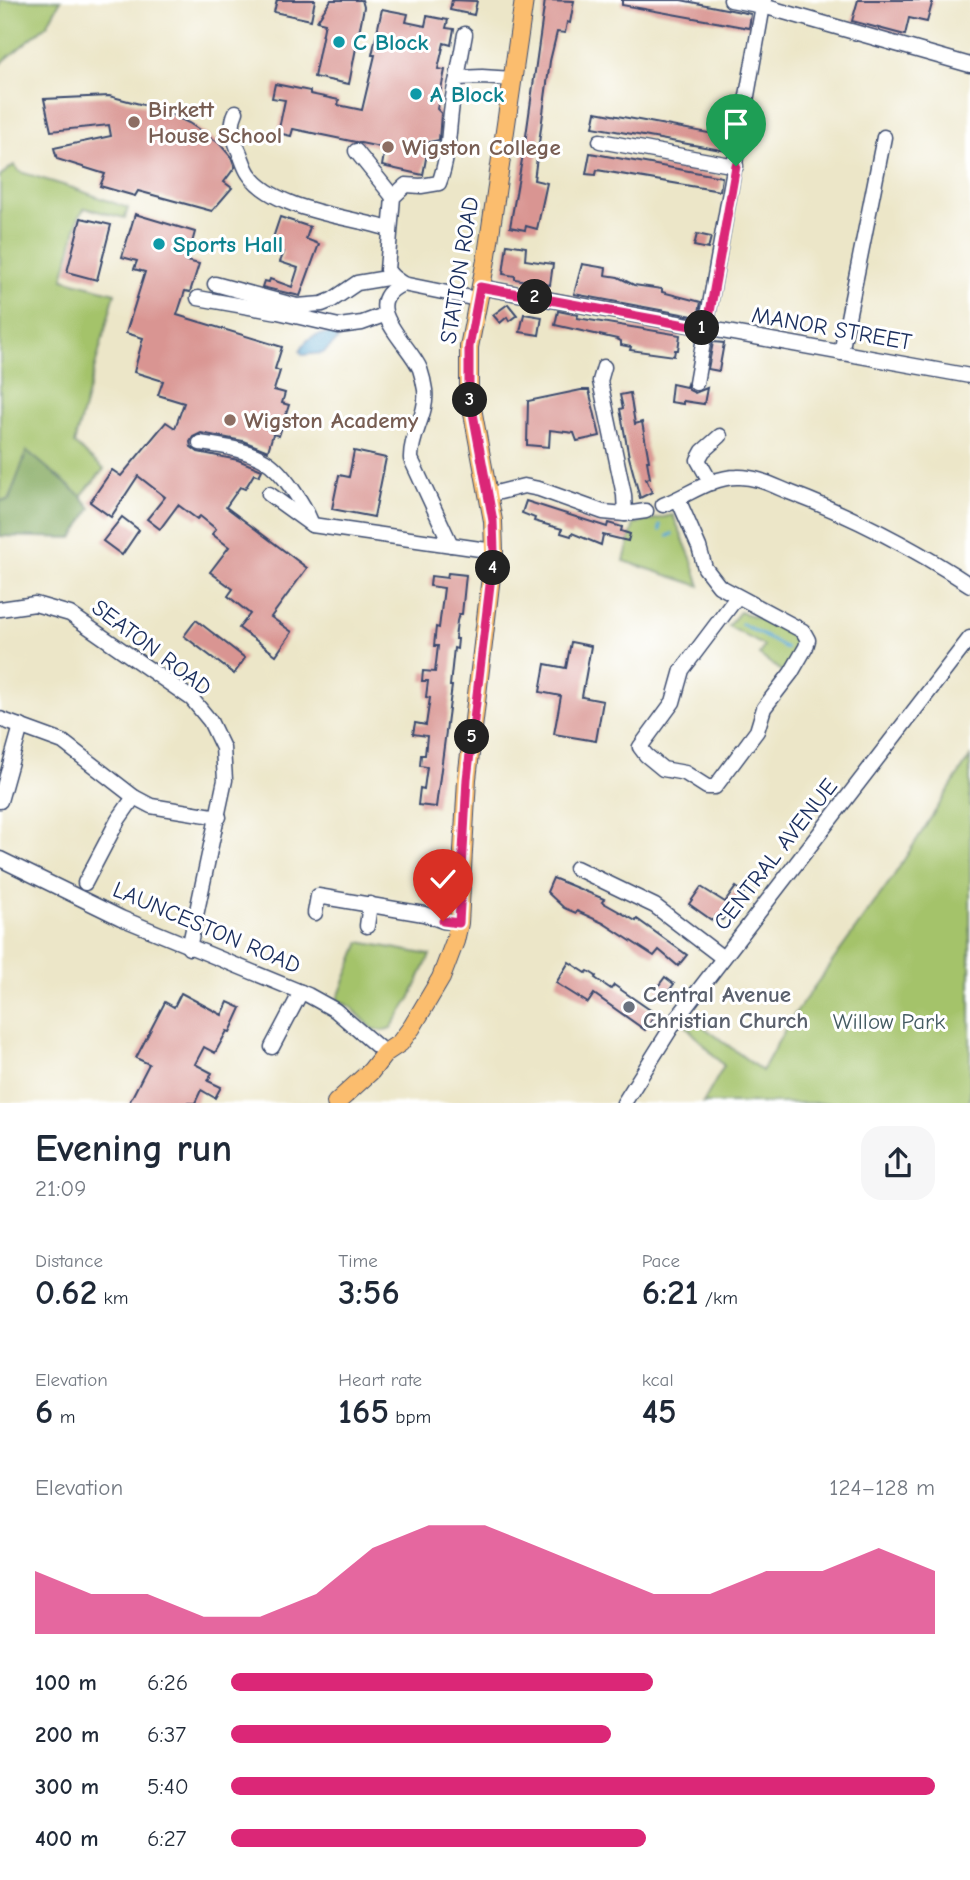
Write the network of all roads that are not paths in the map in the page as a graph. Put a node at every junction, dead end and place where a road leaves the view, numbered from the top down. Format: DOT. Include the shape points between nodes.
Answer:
graph roads {
  1 [pos="524,0"];
  2 [pos="731,0"];
  3 [pos="764,3"];
  4 [pos="465,34"];
  5 [pos="970,65"];
  6 [pos="457,78"];
  7 [pos="513,79"];
  8 [pos="236,112"];
  9 [pos="884,137"];
  10 [pos="600,141"];
  11 [pos="356,151"];
  12 [pos="736,166"];
  13 [pos="393,197"];
  14 [pos="389,229"];
  15 [pos="398,281"];
  16 [pos="215,284"];
  17 [pos="478,293"];
  18 [pos="198,298"];
  19 [pos="384,315"];
  20 [pos="707,329"];
  21 [pos="841,352"];
  22 [pos="604,368"];
  23 [pos="970,376"];
  24 [pos="696,383"];
  25 [pos="720,436"];
  26 [pos="200,443"];
  27 [pos="710,482"];
  28 [pos="269,494"];
  29 [pos="488,495"];
  30 [pos="678,499"];
  31 [pos="663,505"];
  32 [pos="646,511"];
  33 [pos="625,514"];
  34 [pos="312,525"];
  35 [pos="451,545"];
  36 [pos="494,551"];
  37 [pos="970,585"];
  38 [pos="737,597"];
  39 [pos="0,609"];
  40 [pos="970,638"];
  41 [pos="0,719"];
  42 [pos="21,726"];
  43 [pos="134,797"];
  44 [pos="0,802"];
  45 [pos="219,817"];
  46 [pos="0,859"];
  47 [pos="576,868"];
  48 [pos="85,883"];
  49 [pos="370,904"];
  50 [pos="315,913"];
  51 [pos="459,923"];
  52 [pos="367,926"];
  53 [pos="190,948"];
  54 [pos="723,958"];
  55 [pos="302,992"];
  56 [pos="272,1047"];
  57 [pos="385,1054"];
  58 [pos="336,1103"];
  59 [pos="624,1103"];
  1 -- 7 [label="main road, STATION ROAD"];
  2 -- 3 [label="street"];
  3 -- 5 [label="street"];
  3 -- 12 [label="street"];
  4 -- 6 [label="street"];
  6 -- 7 [label="street"];
  6 -- 13 [label="street" via="439,183 407,185"];
  7 -- 17 [label="main road, STATION ROAD"];
  8 -- 14 [label="street" via="232,121 236,142 249,173 262,187 304,207"];
  9 -- 21 [label="street"];
  10 -- 12 [label="street"];
  11 -- 13 [label="street"];
  12 -- 20 [label="street"];
  13 -- 14 [label="street"];
  14 -- 15 [label="street" via="387,270"];
  15 -- 16 [label="street, MANOR STREET" via="357,283 322,304 297,306"];
  15 -- 17 [label="street, MANOR STREET"];
  15 -- 19 [label="street" via="385,301"];
  17 -- 20 [label="street, MANOR STREET"];
  17 -- 29 [label="main road, STATION ROAD" via="469,347 469,392"];
  18 -- 19 [label="street" via="339,326"];
  19 -- 35 [label="street" via="419,367 425,386 426,403 411,459"];
  20 -- 21 [label="street, MANOR STREET"];
  20 -- 24 [label="street"];
  21 -- 23 [label="street, MANOR STREET"];
  22 -- 33 [label="street" via="600,381"];
  25 -- 27 [label="street" via="698,460"];
  26 -- 34 [label="street" via="265,460 306,508"];
  27 -- 30 [label="street"];
  27 -- 37 [label="street" via="757,479 817,503 942,566"];
  28 -- 34 [label="street"];
  29 -- 33 [label="street" via="524,486 603,512"];
  29 -- 36 [label="main road, STATION ROAD"];
  30 -- 31 [label="street"];
  30 -- 38 [label="street" via="705,568 719,586"];
  32 -- 33 [label="street"];
  34 -- 35 [label="street"];
  35 -- 36 [label="street"];
  36 -- 51 [label="main road, STATION ROAD" via="467,779"];
  38 -- 38 [label="street" via="803,631 806,648 764,708 757,731 715,787 707,788 685,773 663,769 640,747 673,702 682,670"];
  39 -- 45 [label="street, SEATON ROAD" via="35,604 70,614 192,699 223,748 225,780"];
  40 -- 54 [label="street, CENTRAL AVENUE"];
  41 -- 42 [label="street"];
  42 -- 43 [label="street" via="63,742"];
  42 -- 44 [label="street"];
  43 -- 45 [label="street" via="151,806"];
  43 -- 48 [label="street"];
  45 -- 53 [label="street, SEATON ROAD"];
  46 -- 53 [label="street, LAUNCESTON ROAD"];
  47 -- 54 [label="street" via="654,906"];
  49 -- 50 [label="street" via="318,896"];
  49 -- 51 [label="street"];
  49 -- 52 [label="street"];
  51 -- 57 [label="main road, STATION ROAD" via="441,978 412,1027"];
  53 -- 55 [label="street, LAUNCESTON ROAD"];
  54 -- 59 [label="street, CENTRAL AVENUE" via="678,1017"];
  55 -- 56 [label="street"];
  55 -- 57 [label="street, LAUNCESTON ROAD" via="335,1010"];
  57 -- 58 [label="main road, STATION ROAD"];
}
